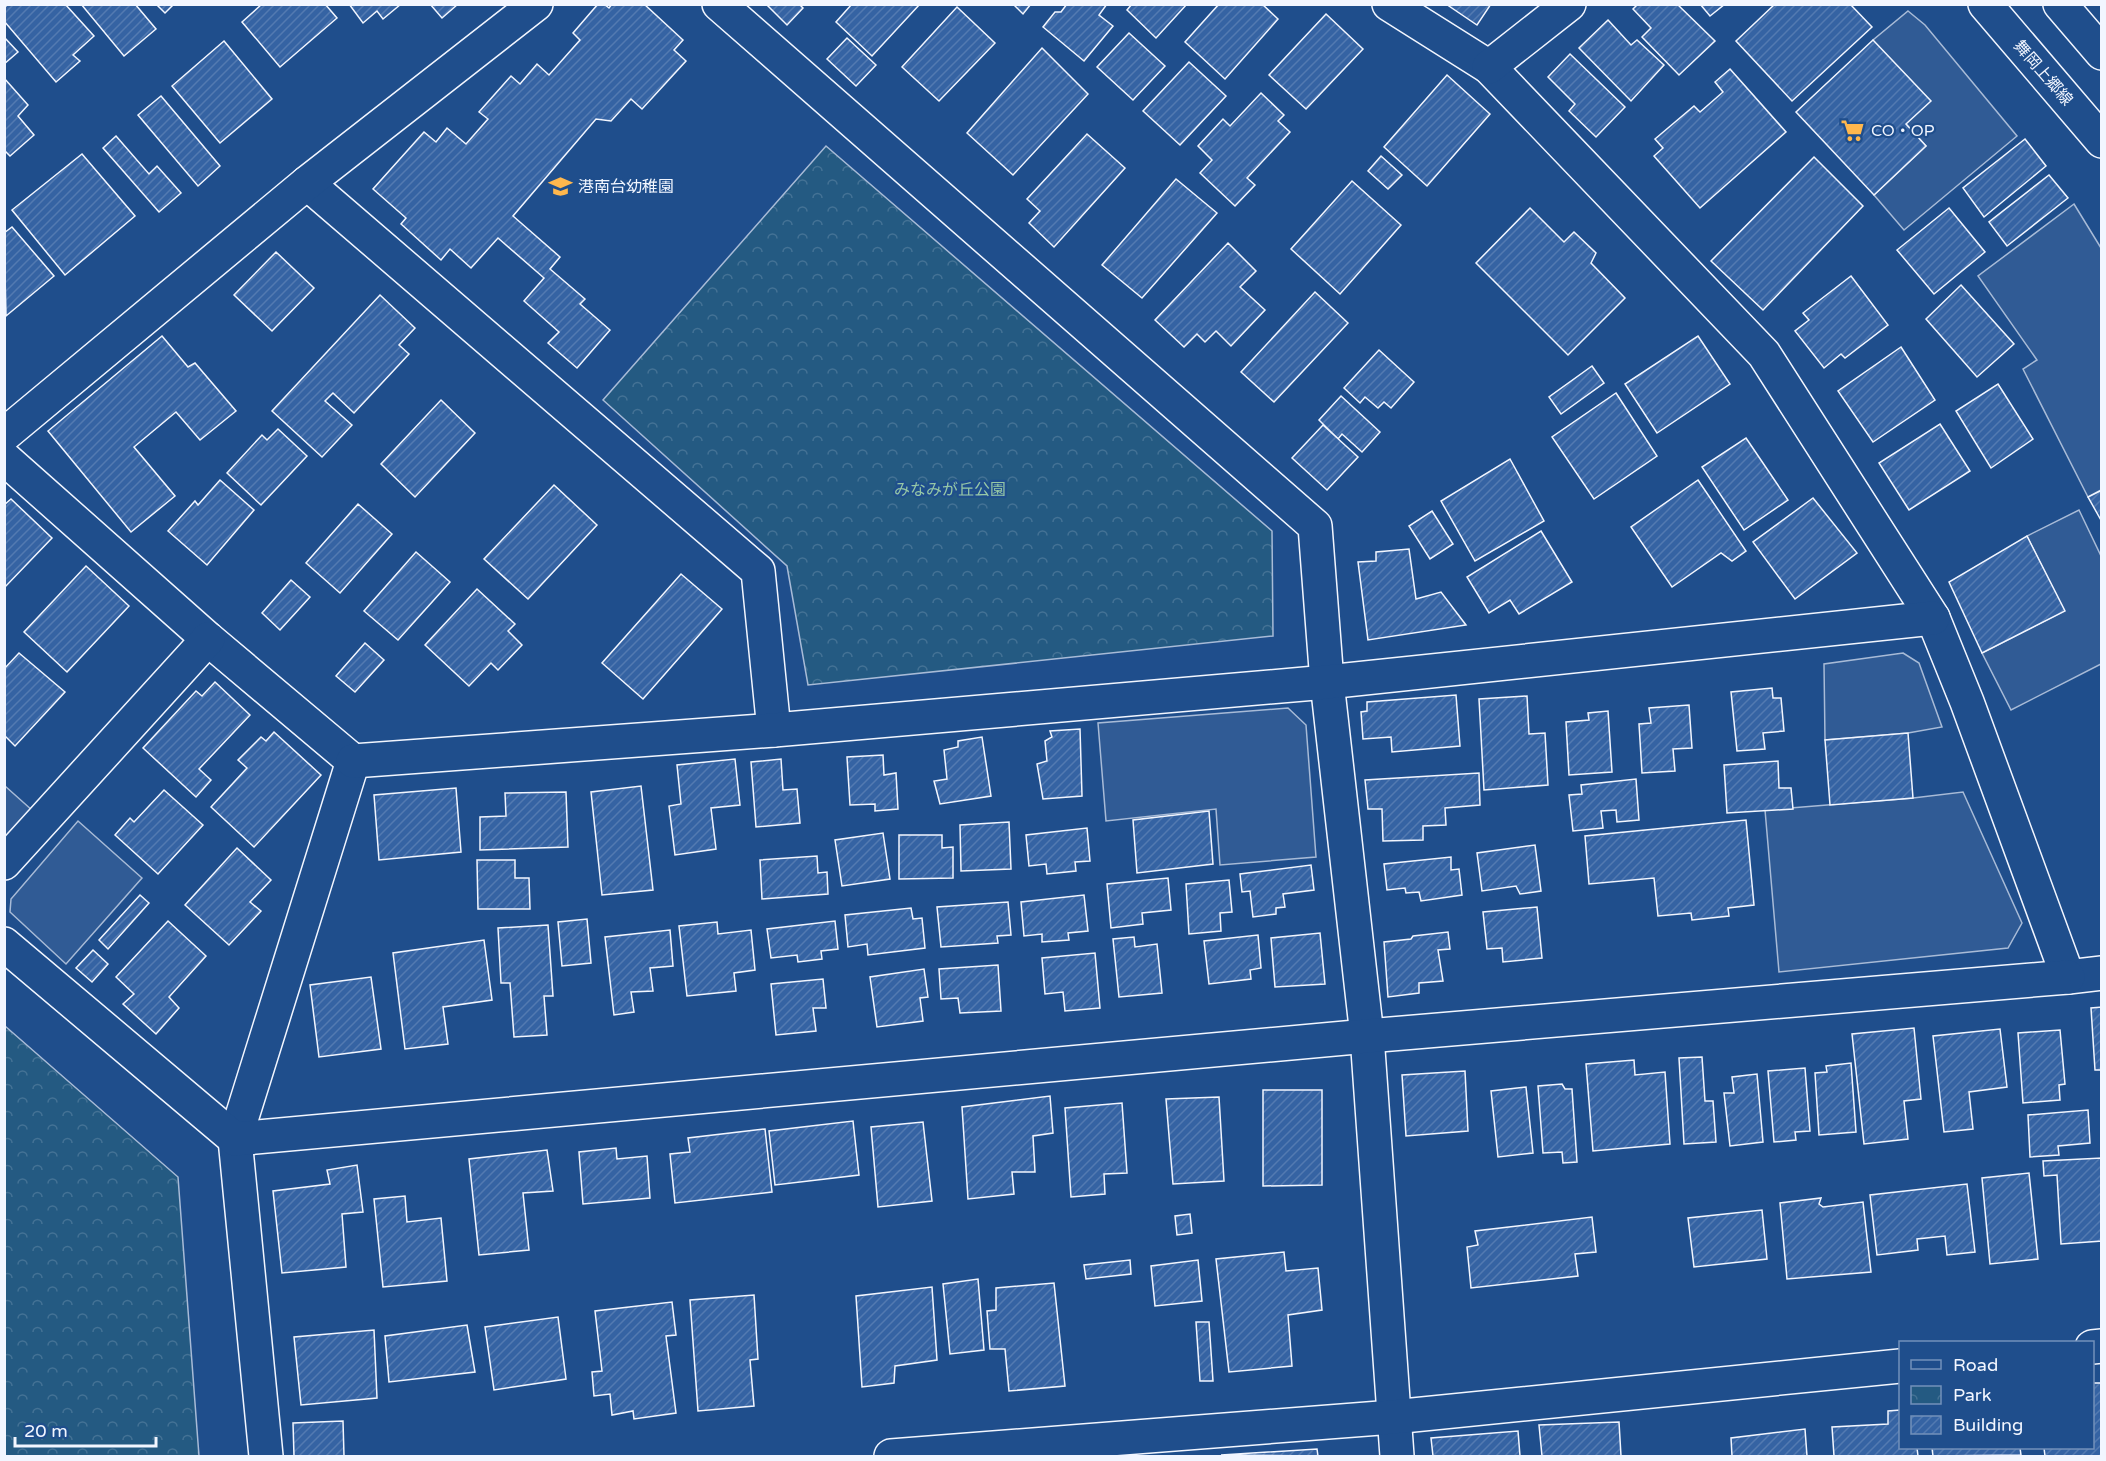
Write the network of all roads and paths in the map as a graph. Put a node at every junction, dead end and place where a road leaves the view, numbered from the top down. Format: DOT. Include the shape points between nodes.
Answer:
graph roads {
  1 [pos="536,4"];
  2 [pos="719,4"];
  3 [pos="1389,4"];
  4 [pos="1569,4"];
  5 [pos="1985,4"];
  6 [pos="2060,4"];
  7 [pos="2102,53"];
  8 [pos="1489,68"];
  9 [pos="2102,141"];
  10 [pos="307,183"];
  11 [pos="4,435"];
  12 [pos="4,458"];
  13 [pos="1933,618"];
  14 [pos="208,639"];
  15 [pos="1328,682"];
  16 [pos="774,730"];
  17 [pos="353,761"];
  18 [pos="4,863"];
  19 [pos="4,944"];
  20 [pos="2102,973"];
  21 [pos="2068,977"];
  22 [pos="1366,1036"];
  23 [pos="235,1138"];
  24 [pos="1899,1366"];
  25 [pos="1393,1417"];
  26 [pos="266,1456"];
  27 [pos="891,1456"];
  28 [pos="1397,1456"];
  1 -- 10 [label="street"];
  2 -- 15 [label="street" via="1315,526"];
  3 -- 8 [label="street"];
  4 -- 8 [label="street"];
  5 -- 9 [label="street, 舞岡上郷線"];
  6 -- 7 [label="street"];
  8 -- 13 [label="street" via="1764,354"];
  10 -- 11 [label="street"];
  10 -- 16 [label="street" via="758,571"];
  12 -- 14 [label="street"];
  13 -- 15 [label="street"];
  13 -- 21 [label="street"];
  14 -- 17 [label="street"];
  14 -- 18 [label="street"];
  15 -- 16 [label="street"];
  15 -- 22 [label="street"];
  16 -- 17 [label="street"];
  17 -- 23 [label="street"];
  19 -- 23 [label="street"];
  20 -- 21 [label="street"];
  21 -- 22 [label="street"];
  22 -- 23 [label="street"];
  22 -- 25 [label="street"];
  23 -- 26 [label="street"];
  24 -- 25 [label="street"];
  25 -- 27 [label="street"];
  25 -- 28 [label="street"];
}
